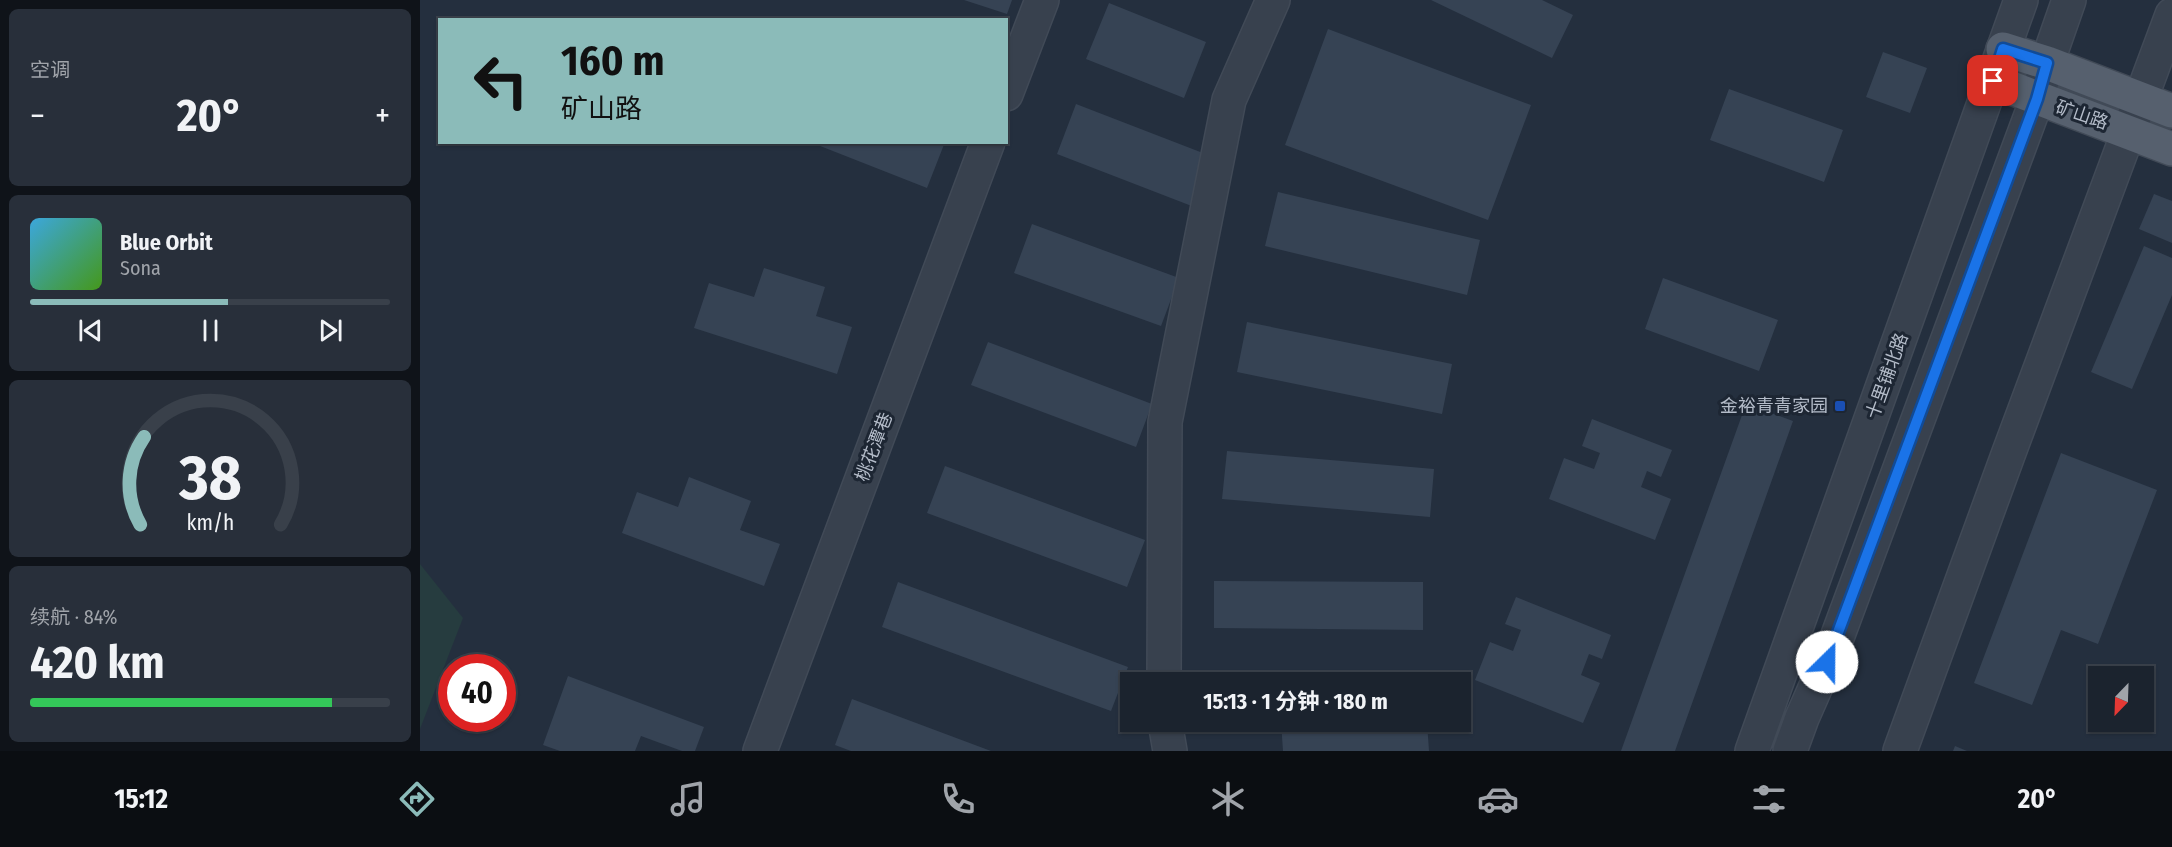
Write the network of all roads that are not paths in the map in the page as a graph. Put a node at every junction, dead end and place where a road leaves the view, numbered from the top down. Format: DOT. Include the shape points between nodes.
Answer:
graph roads {
  1 [pos="1042,0"];
  2 [pos="1273,0"];
  3 [pos="2022,0"];
  4 [pos="2069,0"];
  5 [pos="2172,15"];
  6 [pos="2003,49"];
  7 [pos="2047,63"];
  8 [pos="1993,81"];
  9 [pos="1008,89"];
  10 [pos="2142,98"];
  11 [pos="2037,99"];
  12 [pos="2172,111"];
  13 [pos="2130,132"];
  14 [pos="987,144"];
  15 [pos="2172,149"];
  16 [pos="1164,672"];
  17 [pos="1167,732"];
  18 [pos="760,751"];
  19 [pos="1170,751"];
  20 [pos="1752,751"];
  21 [pos="1790,751"];
  22 [pos="1900,751"];
  1 -- 9 [label="street"];
  2 -- 16 [label="street" via="1229,100 1165,422"];
  3 -- 6 [label="street, 十里铺北路"];
  4 -- 7 [label="street"];
  5 -- 10 [label="street"];
  6 -- 7 [label="main road, 矿山路"];
  6 -- 8 [label="street, 十里铺北路"];
  7 -- 10 [label="main road, 矿山路"];
  7 -- 11 [label="street"];
  8 -- 11 [label="main road, 矿山路"];
  8 -- 20 [label="street, 十里铺北路"];
  10 -- 12 [label="main road, 矿山路"];
  10 -- 13 [label="street"];
  11 -- 13 [label="main road, 矿山路"];
  11 -- 21 [label="street" via="1835,643"];
  13 -- 15 [label="main road, 矿山路"];
  13 -- 22 [label="street"];
  14 -- 18 [label="street, 桃花潭巷"];
  17 -- 19 [label="street"];
}
